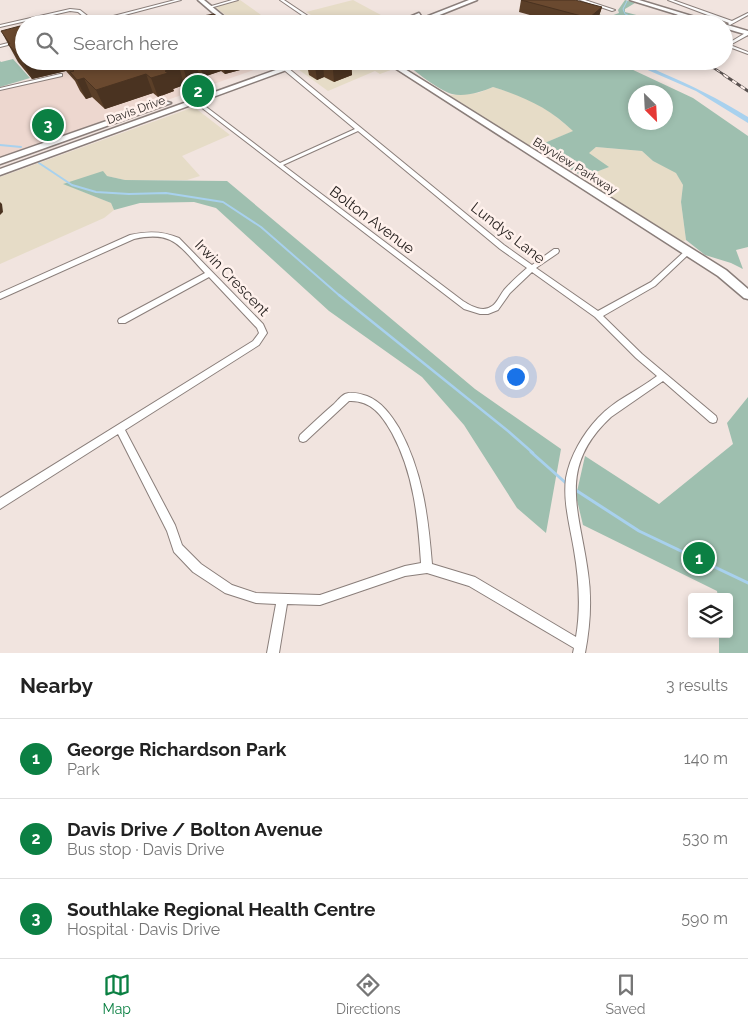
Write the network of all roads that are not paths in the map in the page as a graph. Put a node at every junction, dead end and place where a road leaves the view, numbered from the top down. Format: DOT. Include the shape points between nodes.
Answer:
graph roads {
  1 [pos="155,0"];
  2 [pos="179,0"];
  3 [pos="201,0"];
  4 [pos="236,0"];
  5 [pos="282,0"];
  6 [pos="474,0"];
  7 [pos="582,0"];
  8 [pos="633,0"];
  9 [pos="670,0"];
  10 [pos="458,2"];
  11 [pos="161,5"];
  12 [pos="210,7"];
  13 [pos="613,10"];
  14 [pos="681,14"];
  15 [pos="748,14"];
  16 [pos="48,15"];
  17 [pos="84,15"];
  18 [pos="121,15"];
  19 [pos="218,15"];
  20 [pos="304,15"];
  21 [pos="418,15"];
  22 [pos="434,15"];
  23 [pos="684,15"];
  24 [pos="711,15"];
  25 [pos="15,23"];
  26 [pos="733,23"];
  27 [pos="0,26"];
  28 [pos="733,29"];
  29 [pos="748,33"];
  30 [pos="733,41"];
  31 [pos="15,42"];
  32 [pos="1,45"];
  33 [pos="733,48"];
  34 [pos="748,53"];
  35 [pos="265,70"];
  36 [pos="268,70"];
  37 [pos="289,70"];
  38 [pos="401,70"];
  39 [pos="60,76"];
  40 [pos="0,89"];
  41 [pos="195,102"];
  42 [pos="359,129"];
  43 [pos="0,161"];
  44 [pos="279,165"];
  45 [pos="0,172"];
  46 [pos="556,251"];
  47 [pos="688,252"];
  48 [pos="531,269"];
  49 [pos="209,274"];
  50 [pos="748,294"];
  51 [pos="0,296"];
  52 [pos="598,315"];
  53 [pos="122,321"];
  54 [pos="663,376"];
  55 [pos="713,419"];
  56 [pos="120,429"];
  57 [pos="304,438"];
  58 [pos="0,504"];
  59 [pos="427,568"];
  60 [pos="282,600"];
  61 [pos="580,650"];
  62 [pos="273,653"];
  1 -- 11 [label="street"];
  2 -- 11 [label="street"];
  3 -- 12 [label="street"];
  4 -- 12 [label="street"];
  5 -- 20 [label="street"];
  6 -- 10 [label="main road"];
  7 -- 13 [label="street"];
  8 -- 14 [label="street"];
  9 -- 24 [label="street"];
  10 -- 21 [label="main road" via="449,2"];
  10 -- 22 [label="main road"];
  11 -- 18 [label="street"];
  12 -- 19 [label="street"];
  14 -- 23 [label="street"];
  15 -- 26 [label="street"];
  16 -- 17 [label="street" via="70,10"];
  25 -- 27 [label="street"];
  28 -- 29 [label="street"];
  29 -- 30 [label="street"];
  31 -- 32 [label="street"];
  33 -- 34 [label="street"];
  35 -- 43 [label="main road, Davis Drive"];
  36 -- 41 [label="main road, Davis Drive"];
  37 -- 42 [label="street, Lundys Lane"];
  38 -- 47 [label="street, Bayview Parkway"];
  39 -- 40 [label="street"];
  41 -- 44 [label="street, Bolton Avenue"];
  41 -- 45 [label="main road, Davis Drive"];
  42 -- 44 [label="street"];
  42 -- 48 [label="street, Lundys Lane"];
  44 -- 48 [label="street, Bolton Avenue" via="476,312 495,308"];
  46 -- 48 [label="street, Bolton Avenue"];
  47 -- 50 [label="street, Bayview Parkway"];
  47 -- 52 [label="street" via="653,284"];
  48 -- 52 [label="street, Lundys Lane"];
  49 -- 51 [label="street, Irwin Crescent" via="177,240 167,235 148,234 132,237"];
  49 -- 53 [label="street"];
  49 -- 56 [label="street, Irwin Crescent" via="260,326 261,337"];
  52 -- 54 [label="street, Lundys Lane"];
  54 -- 55 [label="street, Lundys Lane"];
  54 -- 61 [label="street" via="603,418 588,437 572,470 569,493 583,574 584,618"];
  56 -- 58 [label="street, Irwin Crescent"];
  56 -- 60 [label="street" via="178,548 197,568 229,589 256,598"];
  57 -- 59 [label="street" via="348,397 357,396 376,404 402,441 414,468 422,507"];
  59 -- 60 [label="street" via="404,572 320,600"];
  59 -- 61 [label="street" via="471,581"];
  60 -- 62 [label="street"];
}
